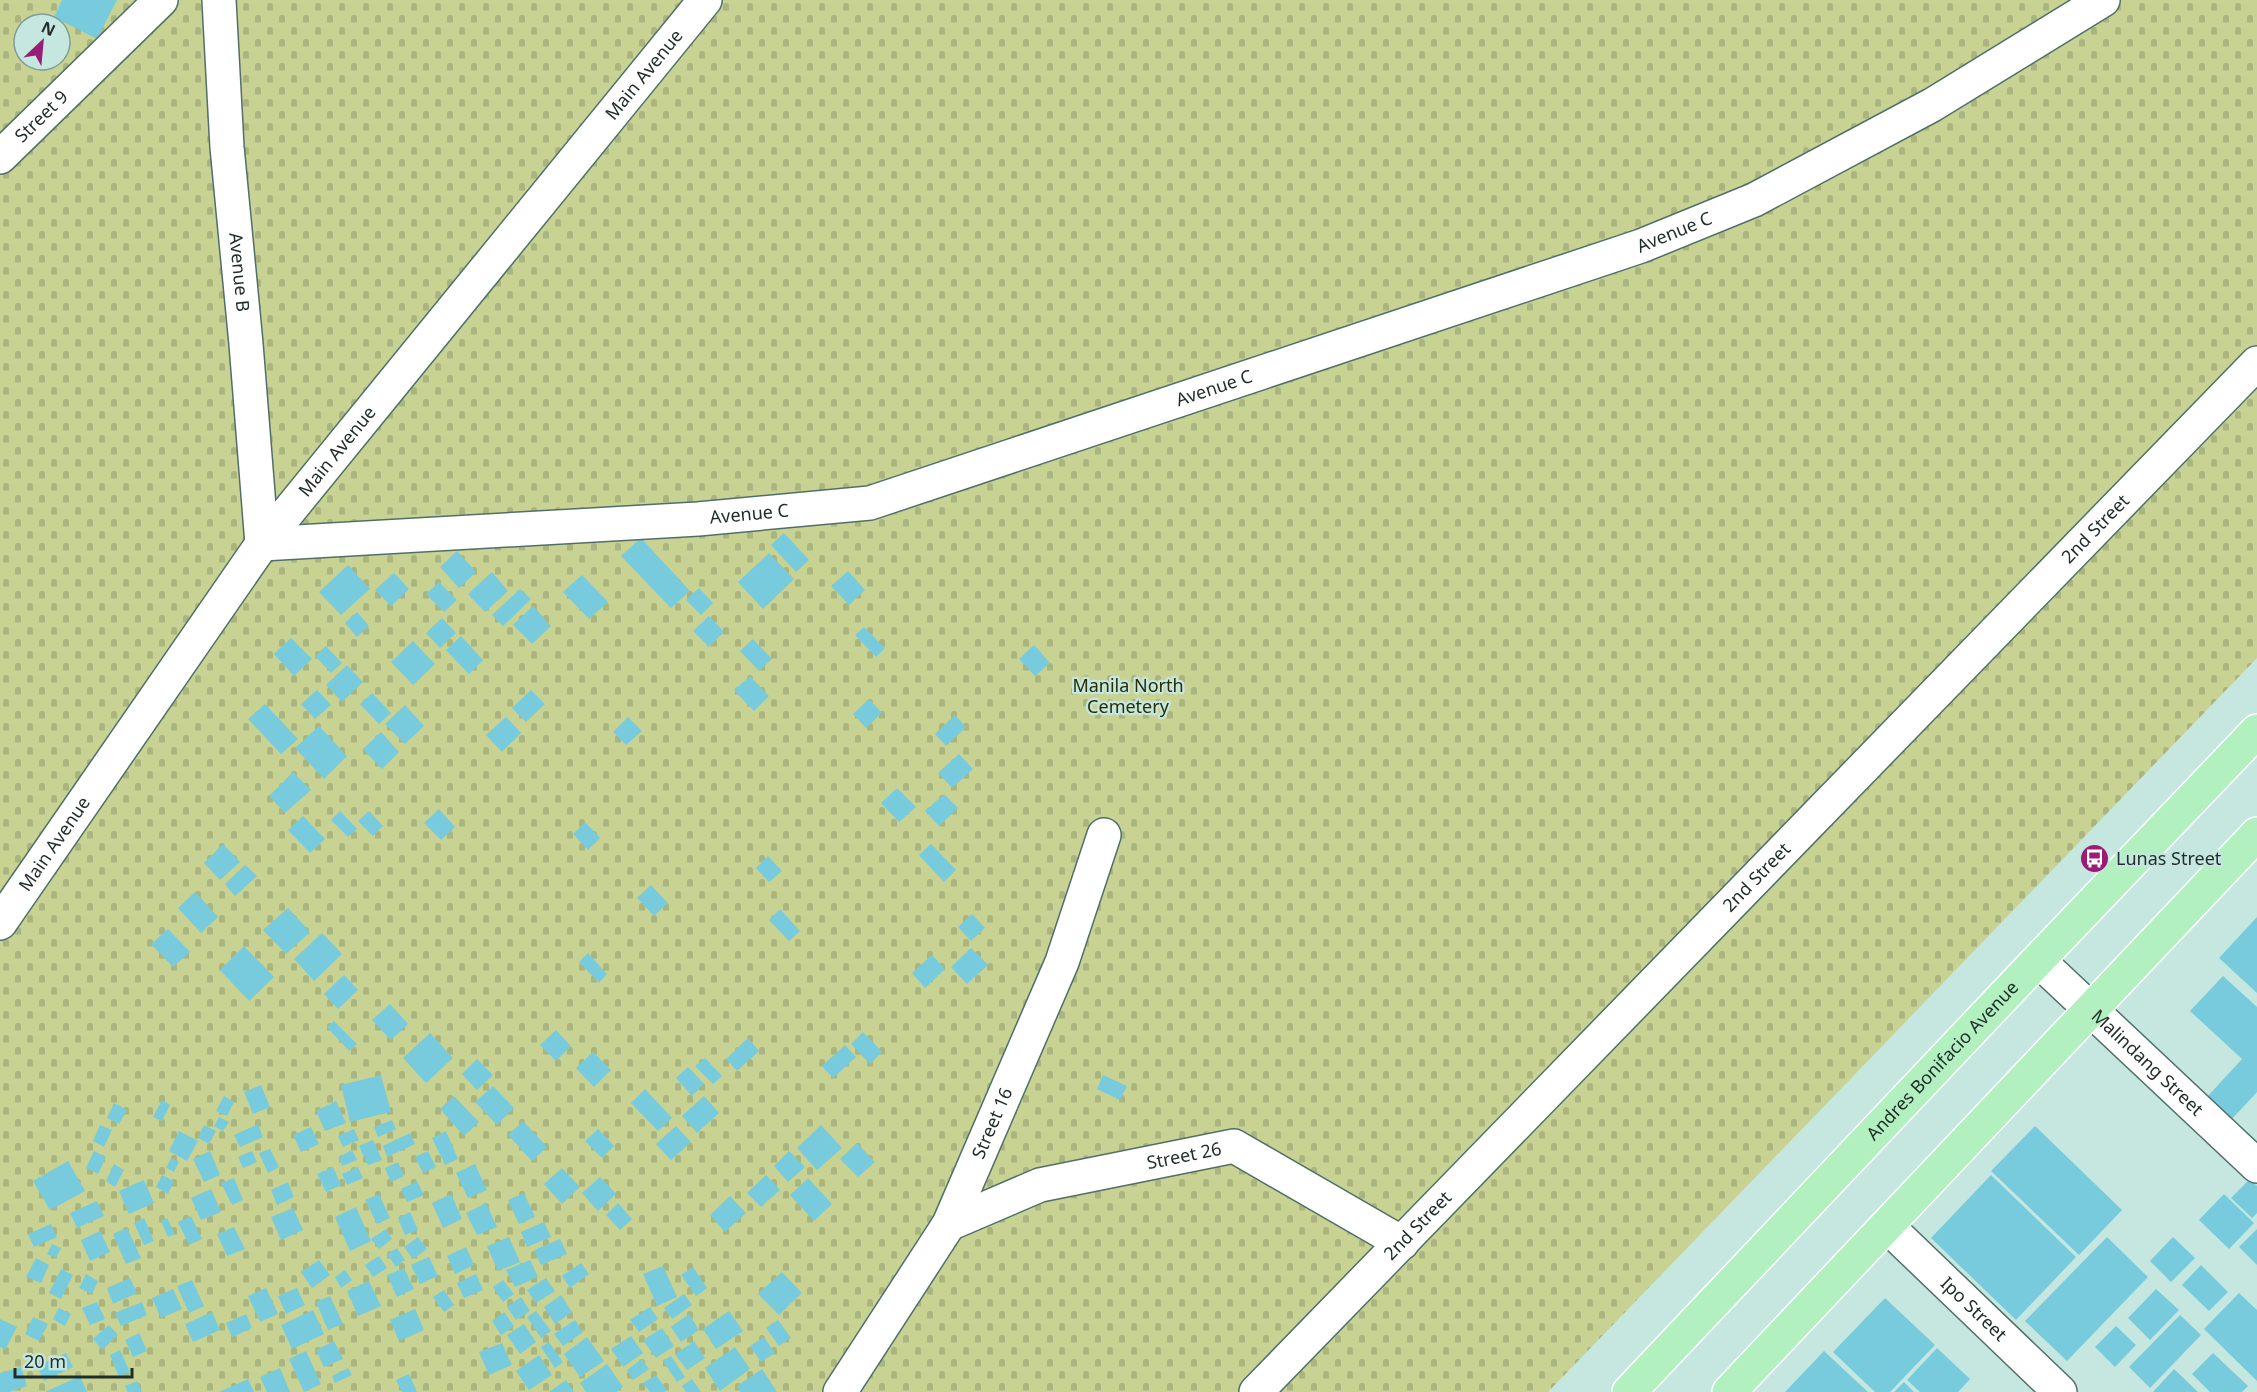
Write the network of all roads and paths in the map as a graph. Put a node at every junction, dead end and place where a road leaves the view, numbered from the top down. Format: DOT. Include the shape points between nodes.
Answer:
graph roads {
  1 [pos="161,0"];
  2 [pos="219,0"];
  3 [pos="705,0"];
  4 [pos="2103,0"];
  5 [pos="0,156"];
  6 [pos="2257,363"];
  7 [pos="261,544"];
  8 [pos="2257,731"];
  9 [pos="2257,834"];
  10 [pos="1104,835"];
  11 [pos="0,923"];
  12 [pos="2038,960"];
  13 [pos="2091,1011"];
  14 [pos="2257,1166"];
  15 [pos="949,1224"];
  16 [pos="1887,1226"];
  17 [pos="1402,1243"];
  18 [pos="840,1392"];
  19 [pos="1257,1392"];
  20 [pos="1629,1392"];
  21 [pos="1728,1392"];
  22 [pos="2061,1392"];
  1 -- 5 [label="street, Street 9"];
  2 -- 7 [label="street, Avenue B" via="227,147"];
  3 -- 7 [label="street, Main Avenue"];
  4 -- 7 [label="street, Avenue C" via="1932,105 1754,200 1629,249 870,503 698,519"];
  6 -- 17 [label="street, 2nd Street"];
  7 -- 11 [label="street, Main Avenue"];
  8 -- 12 [label="main road, Andres Bonifacio Avenue"];
  9 -- 13 [label="main road"];
  10 -- 15 [label="street, Street 16" via="1062,962"];
  12 -- 13 [label="street, Malindang Street"];
  12 -- 20 [label="main road, Andres Bonifacio Avenue"];
  13 -- 14 [label="street, Malindang Street"];
  13 -- 16 [label="main road"];
  15 -- 17 [label="street, Street 26" via="1040,1185 1234,1146"];
  15 -- 18 [label="street, Street 16"];
  16 -- 21 [label="main road"];
  16 -- 22 [label="street, Ipo Street"];
  17 -- 19 [label="street, 2nd Street"];
}
